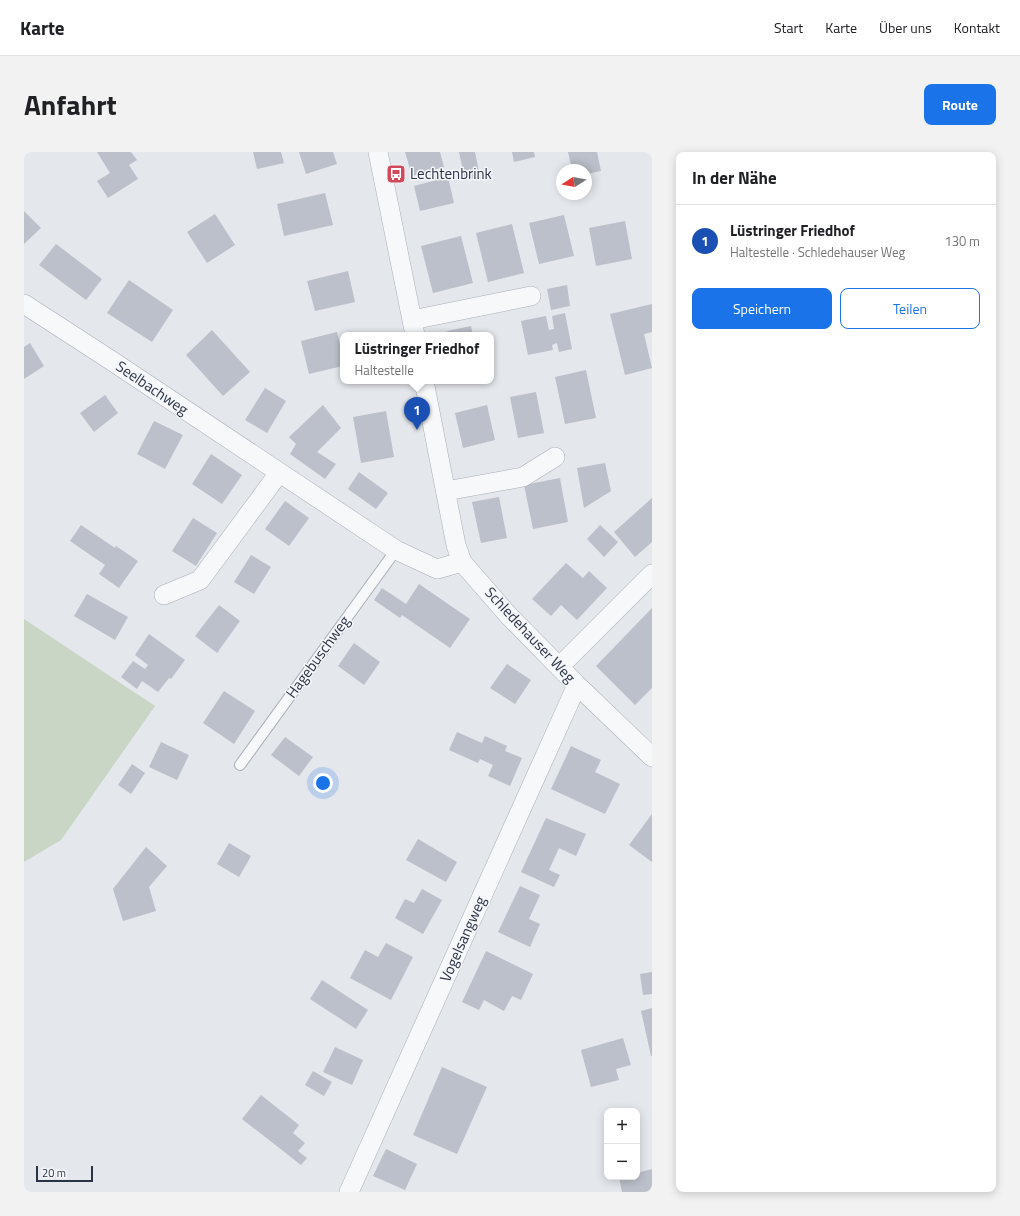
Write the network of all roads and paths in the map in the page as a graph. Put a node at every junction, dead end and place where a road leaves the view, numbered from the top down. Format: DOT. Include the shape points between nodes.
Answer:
graph roads {
  1 [pos="378,152"];
  2 [pos="531,296"];
  3 [pos="24,304"];
  4 [pos="414,328"];
  5 [pos="425,384"];
  6 [pos="555,457"];
  7 [pos="279,473"];
  8 [pos="446,491"];
  9 [pos="396,550"];
  10 [pos="462,562"];
  11 [pos="652,574"];
  12 [pos="164,595"];
  13 [pos="559,667"];
  14 [pos="577,685"];
  15 [pos="652,757"];
  16 [pos="240,765"];
  17 [pos="350,1192"];
  1 -- 4 [label="street"];
  2 -- 4 [label="street"];
  3 -- 7 [label="street, Seelbachweg"];
  5 -- 8 [label="street, Schledehauser Weg"];
  6 -- 8 [label="street" via="523,477"];
  7 -- 9 [label="street, Seelbachweg"];
  7 -- 12 [label="street" via="200,580"];
  8 -- 10 [label="street, Schledehauser Weg" via="456,545"];
  9 -- 10 [label="street, Seelbachweg" via="437,569"];
  9 -- 16 [label="lane, Hagebuschweg"];
  10 -- 13 [label="street, Schledehauser Weg" via="509,616"];
  11 -- 13 [label="street"];
  13 -- 14 [label="street, Schledehauser Weg"];
  14 -- 15 [label="street, Schledehauser Weg"];
  14 -- 17 [label="street, Vogelsangweg"];
}
